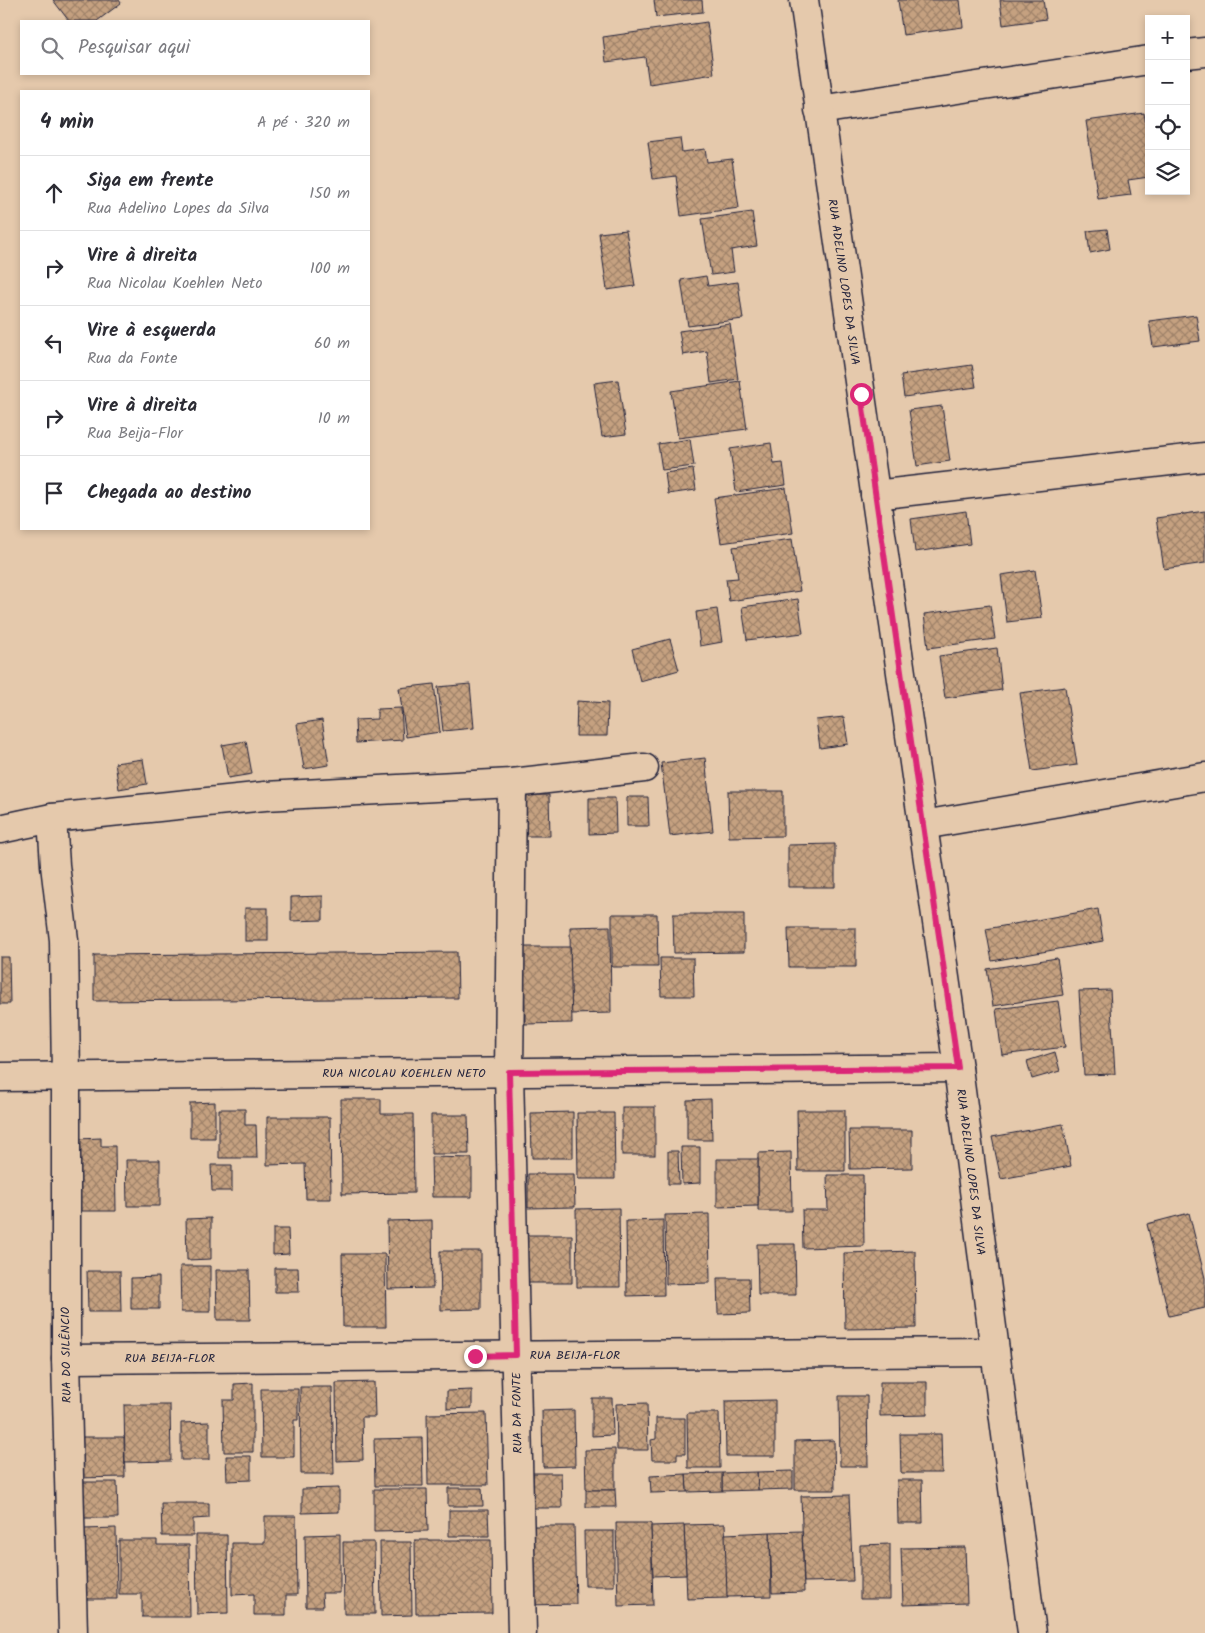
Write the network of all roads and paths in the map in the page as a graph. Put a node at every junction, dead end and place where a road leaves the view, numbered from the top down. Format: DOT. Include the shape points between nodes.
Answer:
graph roads {
  1 [pos="804,0"];
  2 [pos="1205,52"];
  3 [pos="1190,54"];
  4 [pos="1145,61"];
  5 [pos="819,110"];
  6 [pos="1205,456"];
  7 [pos="875,494"];
  8 [pos="644,768"];
  9 [pos="1205,777"];
  10 [pos="512,784"];
  11 [pos="52,818"];
  12 [pos="923,825"];
  13 [pos="0,829"];
  14 [pos="958,1068"];
  15 [pos="509,1072"];
  16 [pos="0,1076"];
  17 [pos="66,1076"];
  18 [pos="995,1352"];
  19 [pos="516,1355"];
  20 [pos="66,1359"];
  21 [pos="72,1633"];
  22 [pos="522,1633"];
  23 [pos="1032,1633"];
  1 -- 5 [label="street, RUA ADELINO LOPES DA SILVA"];
  2 -- 3 [label="street"];
  4 -- 5 [label="street"];
  5 -- 7 [label="street, RUA ADELINO LOPES DA SILVA"];
  6 -- 7 [label="street"];
  7 -- 12 [label="street, RUA ADELINO LOPES DA SILVA"];
  8 -- 10 [label="street"];
  9 -- 12 [label="street"];
  10 -- 11 [label="street" via="265,796"];
  10 -- 15 [label="street, RUA DA FONTE"];
  11 -- 13 [label="street"];
  11 -- 17 [label="street, RUA DO SILÊNCIO" via="64,940"];
  12 -- 14 [label="street, RUA ADELINO LOPES DA SILVA"];
  14 -- 15 [label="street, RUA NICOLAU KOEHLEN NETO"];
  14 -- 18 [label="street, RUA ADELINO LOPES DA SILVA"];
  15 -- 17 [label="street, RUA NICOLAU KOEHLEN NETO"];
  15 -- 19 [label="street, RUA DA FONTE"];
  16 -- 17 [label="street, RUA NICOLAU KOEHLEN NETO"];
  17 -- 20 [label="street, RUA DO SILÊNCIO"];
  18 -- 19 [label="street, RUA BEIJA-FLOR"];
  18 -- 23 [label="street, RUA ADELINO LOPES DA SILVA"];
  19 -- 20 [label="street, RUA BEIJA-FLOR"];
  19 -- 22 [label="street, RUA DA FONTE"];
  20 -- 21 [label="street, RUA DO SILÊNCIO"];
}
